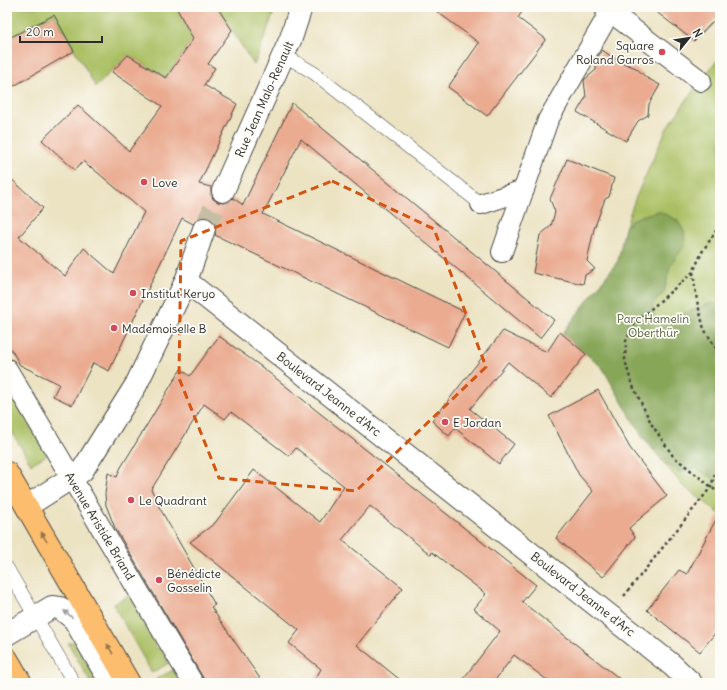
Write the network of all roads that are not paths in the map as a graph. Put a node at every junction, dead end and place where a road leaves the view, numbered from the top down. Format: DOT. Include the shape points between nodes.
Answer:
graph roads {
  1 [pos="301,7"];
  2 [pos="610,9"];
  3 [pos="284,54"];
  4 [pos="702,81"];
  5 [pos="524,190"];
  6 [pos="223,191"];
  7 [pos="481,204"];
  8 [pos="204,229"];
  9 [pos="502,252"];
  10 [pos="186,281"];
  11 [pos="7,369"];
  12 [pos="7,473"];
  13 [pos="72,479"];
  14 [pos="27,506"];
  15 [pos="7,568"];
  16 [pos="35,617"];
  17 [pos="7,634"];
  18 [pos="7,659"];
  19 [pos="21,683"];
  20 [pos="74,683"];
  21 [pos="111,683"];
  22 [pos="129,683"];
  23 [pos="193,683"];
  24 [pos="691,683"];
  1 -- 3 [label="street, Rue Jean Malo-Renault"];
  2 -- 4 [label="street"];
  2 -- 5 [label="street" via="548,120"];
  3 -- 6 [label="street, Rue Jean Malo-Renault"];
  3 -- 7 [label="lane" via="314,73"];
  5 -- 7 [label="street"];
  5 -- 9 [label="street"];
  8 -- 10 [label="street"];
  10 -- 13 [label="street" via="136,385 82,471"];
  10 -- 24 [label="street, Boulevard Jeanne d'Arc" via="672,665"];
  11 -- 13 [label="street, Avenue Aristide Briand"];
  12 -- 14 [label="main road"];
  13 -- 14 [label="street"];
  13 -- 23 [label="street, Avenue Aristide Briand"];
  22 -- 14 [label="main road, one-way"];
  15 -- 16 [label="lane"];
  16 -- 17 [label="street"];
  16 -- 20 [label="lane"];
  21 -- 16 [label="street, one-way" via="68,612 52,607"];
  18 -- 19 [label="main road"];
}
